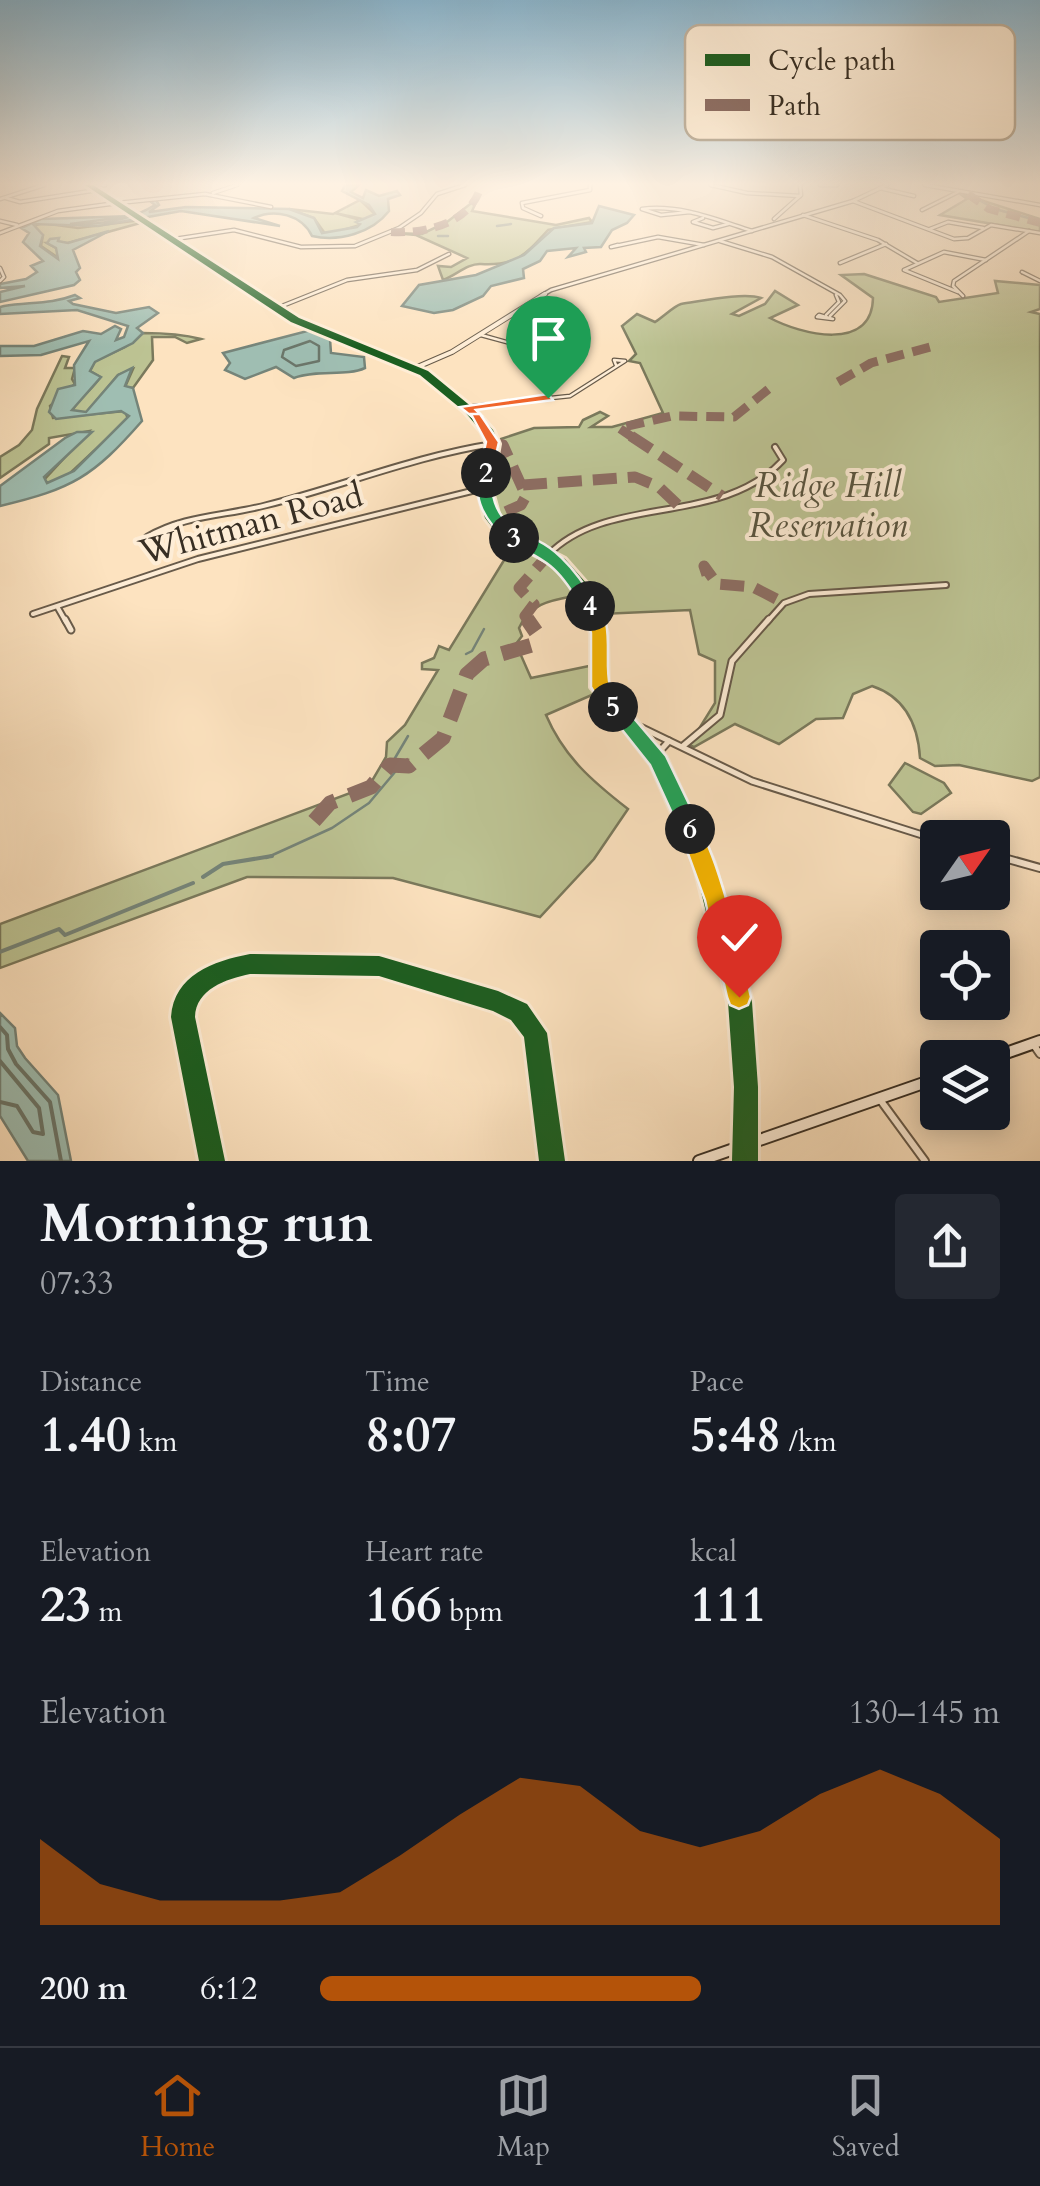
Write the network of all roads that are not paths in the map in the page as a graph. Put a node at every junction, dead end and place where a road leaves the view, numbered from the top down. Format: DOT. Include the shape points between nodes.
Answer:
graph roads {
  1 [pos="176,239"];
  2 [pos="270,239"];
  3 [pos="371,239"];
  4 [pos="648,239"];
  5 [pos="671,239"];
  6 [pos="726,239"];
  7 [pos="872,239"];
  8 [pos="1017,239"];
  9 [pos="720,241"];
  10 [pos="886,244"];
  11 [pos="706,245"];
  12 [pos="618,246"];
  13 [pos="449,254"];
  14 [pos="986,260"];
  15 [pos="840,263"];
  16 [pos="917,264"];
  17 [pos="0,268"];
  18 [pos="1022,272"];
  19 [pos="1040,281"];
  20 [pos="0,282"];
  21 [pos="277,308"];
  22 [pos="828,315"];
  23 [pos="480,335"];
  24 [pos="442,358"];
  25 [pos="540,358"];
  26 [pos="616,366"];
  27 [pos="414,368"];
  28 [pos="424,373"];
  29 [pos="466,407"];
  30 [pos="492,444"];
  31 [pos="775,447"];
  32 [pos="484,488"];
  33 [pos="147,537"];
  34 [pos="548,555"];
  35 [pos="946,585"];
  36 [pos="58,608"];
  37 [pos="32,614"];
  38 [pos="71,630"];
  39 [pos="626,720"];
  40 [pos="670,741"];
  41 [pos="683,746"];
  42 [pos="659,762"];
  43 [pos="920,834"];
  44 [pos="1010,859"];
  45 [pos="1040,868"];
  46 [pos="1038,1046"];
  47 [pos="1010,1053"];
  48 [pos="920,1084"];
  49 [pos="878,1098"];
  50 [pos="746,1146"];
  51 [pos="212,1161"];
  52 [pos="552,1161"];
  53 [pos="699,1161"];
  54 [pos="746,1161"];
  55 [pos="925,1161"];
  1 -- 21 [label="street"];
  2 -- 3 [label="street" via="301,247"];
  4 -- 12 [label="street"];
  5 -- 11 [label="street"];
  6 -- 9 [label="street"];
  7 -- 10 [label="street"];
  8 -- 14 [label="street"];
  9 -- 11 [label="street"];
  9 -- 22 [label="street" via="762,254 838,297"];
  10 -- 15 [label="street"];
  10 -- 16 [label="street"];
  11 -- 23 [label="street" via="544,292"];
  13 -- 21 [label="street" via="417,270 350,280"];
  14 -- 16 [label="street" via="943,252"];
  14 -- 16 [label="street" via="952,283 961,294 904,272"];
  17 -- 20 [label="street"];
  18 -- 19 [label="street"];
  21 -- 27 [label="street"];
  23 -- 24 [label="street"];
  23 -- 25 [label="street" via="528,348"];
  24 -- 27 [label="street"];
  24 -- 28 [label="street"];
  26 -- 29 [label="street" via="570,396"];
  27 -- 28 [label="street"];
  28 -- 29 [label="street"];
  29 -- 30 [label="street"];
  30 -- 32 [label="street"];
  30 -- 33 [label="street" via="398,464 232,514 175,519"];
  31 -- 34 [label="street" via="783,460 757,483 580,532"];
  32 -- 34 [label="street" via="498,528"];
  32 -- 36 [label="street, Whitman Road" via="198,560"];
  34 -- 39 [label="street" via="569,571 590,608 599,633 600,687"];
  35 -- 41 [label="street" via="809,594 784,603 732,661 720,715"];
  36 -- 37 [label="street, Whitman Road"];
  36 -- 38 [label="street"];
  39 -- 40 [label="street"];
  39 -- 42 [label="street"];
  40 -- 41 [label="street"];
  40 -- 42 [label="street"];
  41 -- 43 [label="street" via="752,781"];
  42 -- 50 [label="street" via="704,863 735,980 744,1031"];
  44 -- 45 [label="street"];
  46 -- 47 [label="main road"];
  48 -- 49 [label="main road"];
  49 -- 50 [label="main road"];
  49 -- 55 [label="street"];
  50 -- 53 [label="main road"];
  50 -- 54 [label="street"];
  51 -- 52 [label="street" via="184,1001 198,984 250,964 379,966 519,1012 535,1033"];
}
